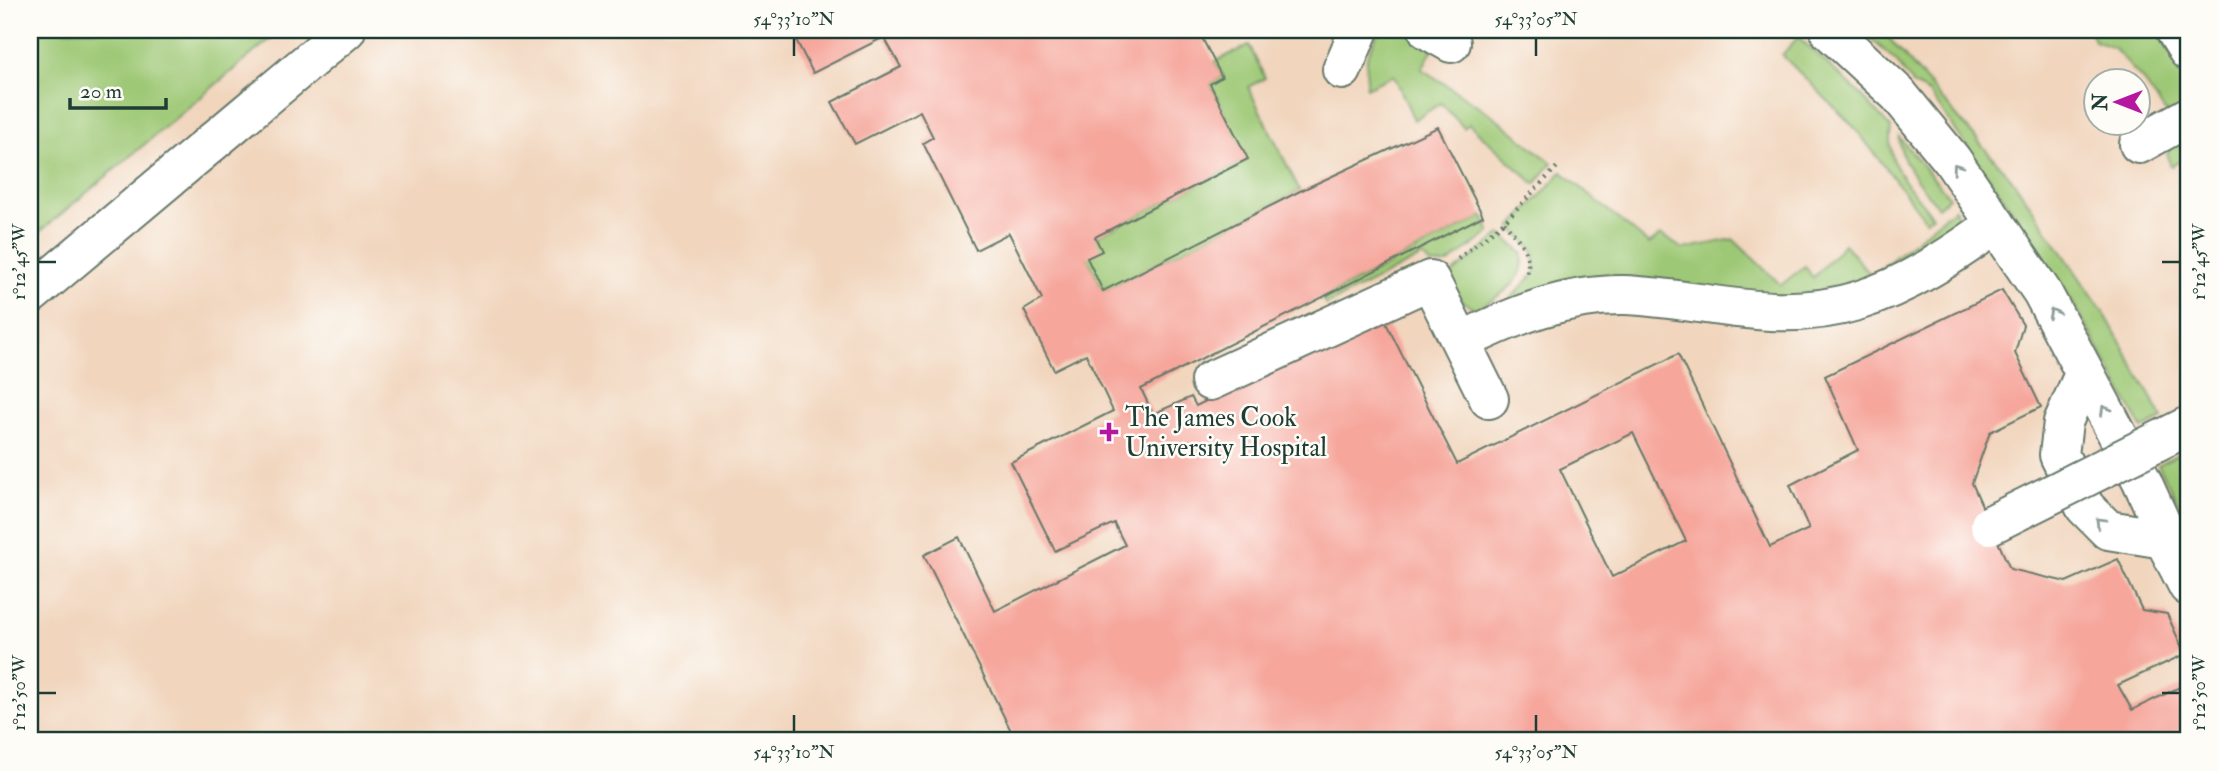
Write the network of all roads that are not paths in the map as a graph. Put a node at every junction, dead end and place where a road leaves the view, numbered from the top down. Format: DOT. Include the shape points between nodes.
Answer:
graph roads {
  1 [pos="346,30"];
  2 [pos="1359,30"];
  3 [pos="1829,30"];
  4 [pos="2175,30"];
  5 [pos="2188,51"];
  6 [pos="1342,70"];
  7 [pos="2188,117"];
  8 [pos="2139,144"];
  9 [pos="1996,224"];
  10 [pos="30,295"];
  11 [pos="1462,341"];
  12 [pos="2084,374"];
  13 [pos="1210,381"];
  14 [pos="1489,399"];
  15 [pos="2188,426"];
  16 [pos="1990,525"];
  17 [pos="2164,539"];
  18 [pos="2188,586"];
  1 -- 10 [label="lane"];
  2 -- 6 [label="lane"];
  9 -- 3 [label="lane, one-way" via="1898,94"];
  4 -- 5 [label="lane"];
  7 -- 8 [label="lane"];
  9 -- 11 [label="lane" via="1910,281 1856,302 1790,312 1725,309 1624,295 1568,300 1511,318"];
  12 -- 9 [label="lane, one-way" via="2042,292"];
  11 -- 13 [label="lane" via="1430,280"];
  11 -- 14 [label="lane"];
  17 -- 12 [label="lane, one-way" via="2141,479"];
  17 -- 12 [label="lane, one-way" via="2108,530 2085,507 2060,455 2063,422"];
  15 -- 16 [label="lane, bridge"];
  17 -- 18 [label="lane"];
}
